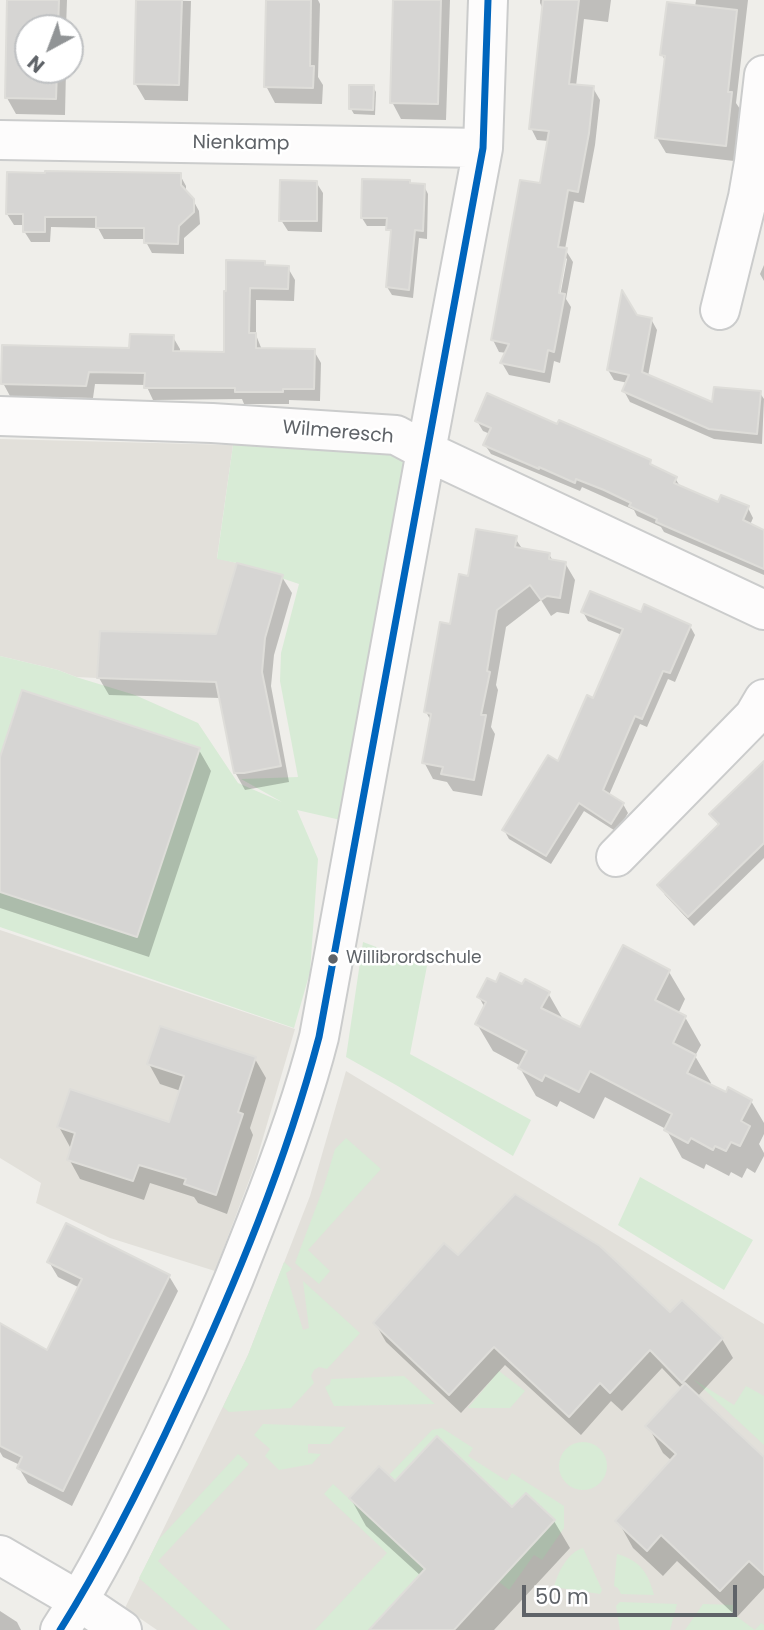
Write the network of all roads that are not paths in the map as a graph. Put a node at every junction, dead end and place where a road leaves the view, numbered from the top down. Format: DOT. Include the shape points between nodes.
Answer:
graph roads {
  1 [pos="488,0"];
  2 [pos="764,75"];
  3 [pos="0,139"];
  4 [pos="482,148"];
  5 [pos="759,164"];
  6 [pos="720,310"];
  7 [pos="0,416"];
  8 [pos="426,451"];
  9 [pos="764,610"];
  10 [pos="764,699"];
  11 [pos="616,857"];
  12 [pos="0,1555"];
  13 [pos="70,1616"];
  14 [pos="122,1630"];
  1 -- 4 [label="street"];
  2 -- 5 [label="street"];
  3 -- 4 [label="street, Nienkamp"];
  4 -- 8 [label="street"];
  5 -- 6 [label="street"];
  7 -- 8 [label="street, Wilmeresch" via="396,435"];
  8 -- 9 [label="street, Wilmeresch"];
  8 -- 13 [label="street" via="312,1067 276,1173 206,1345"];
  10 -- 11 [label="street" via="754,716"];
  12 -- 13 [label="street"];
  13 -- 14 [label="street"];
}
